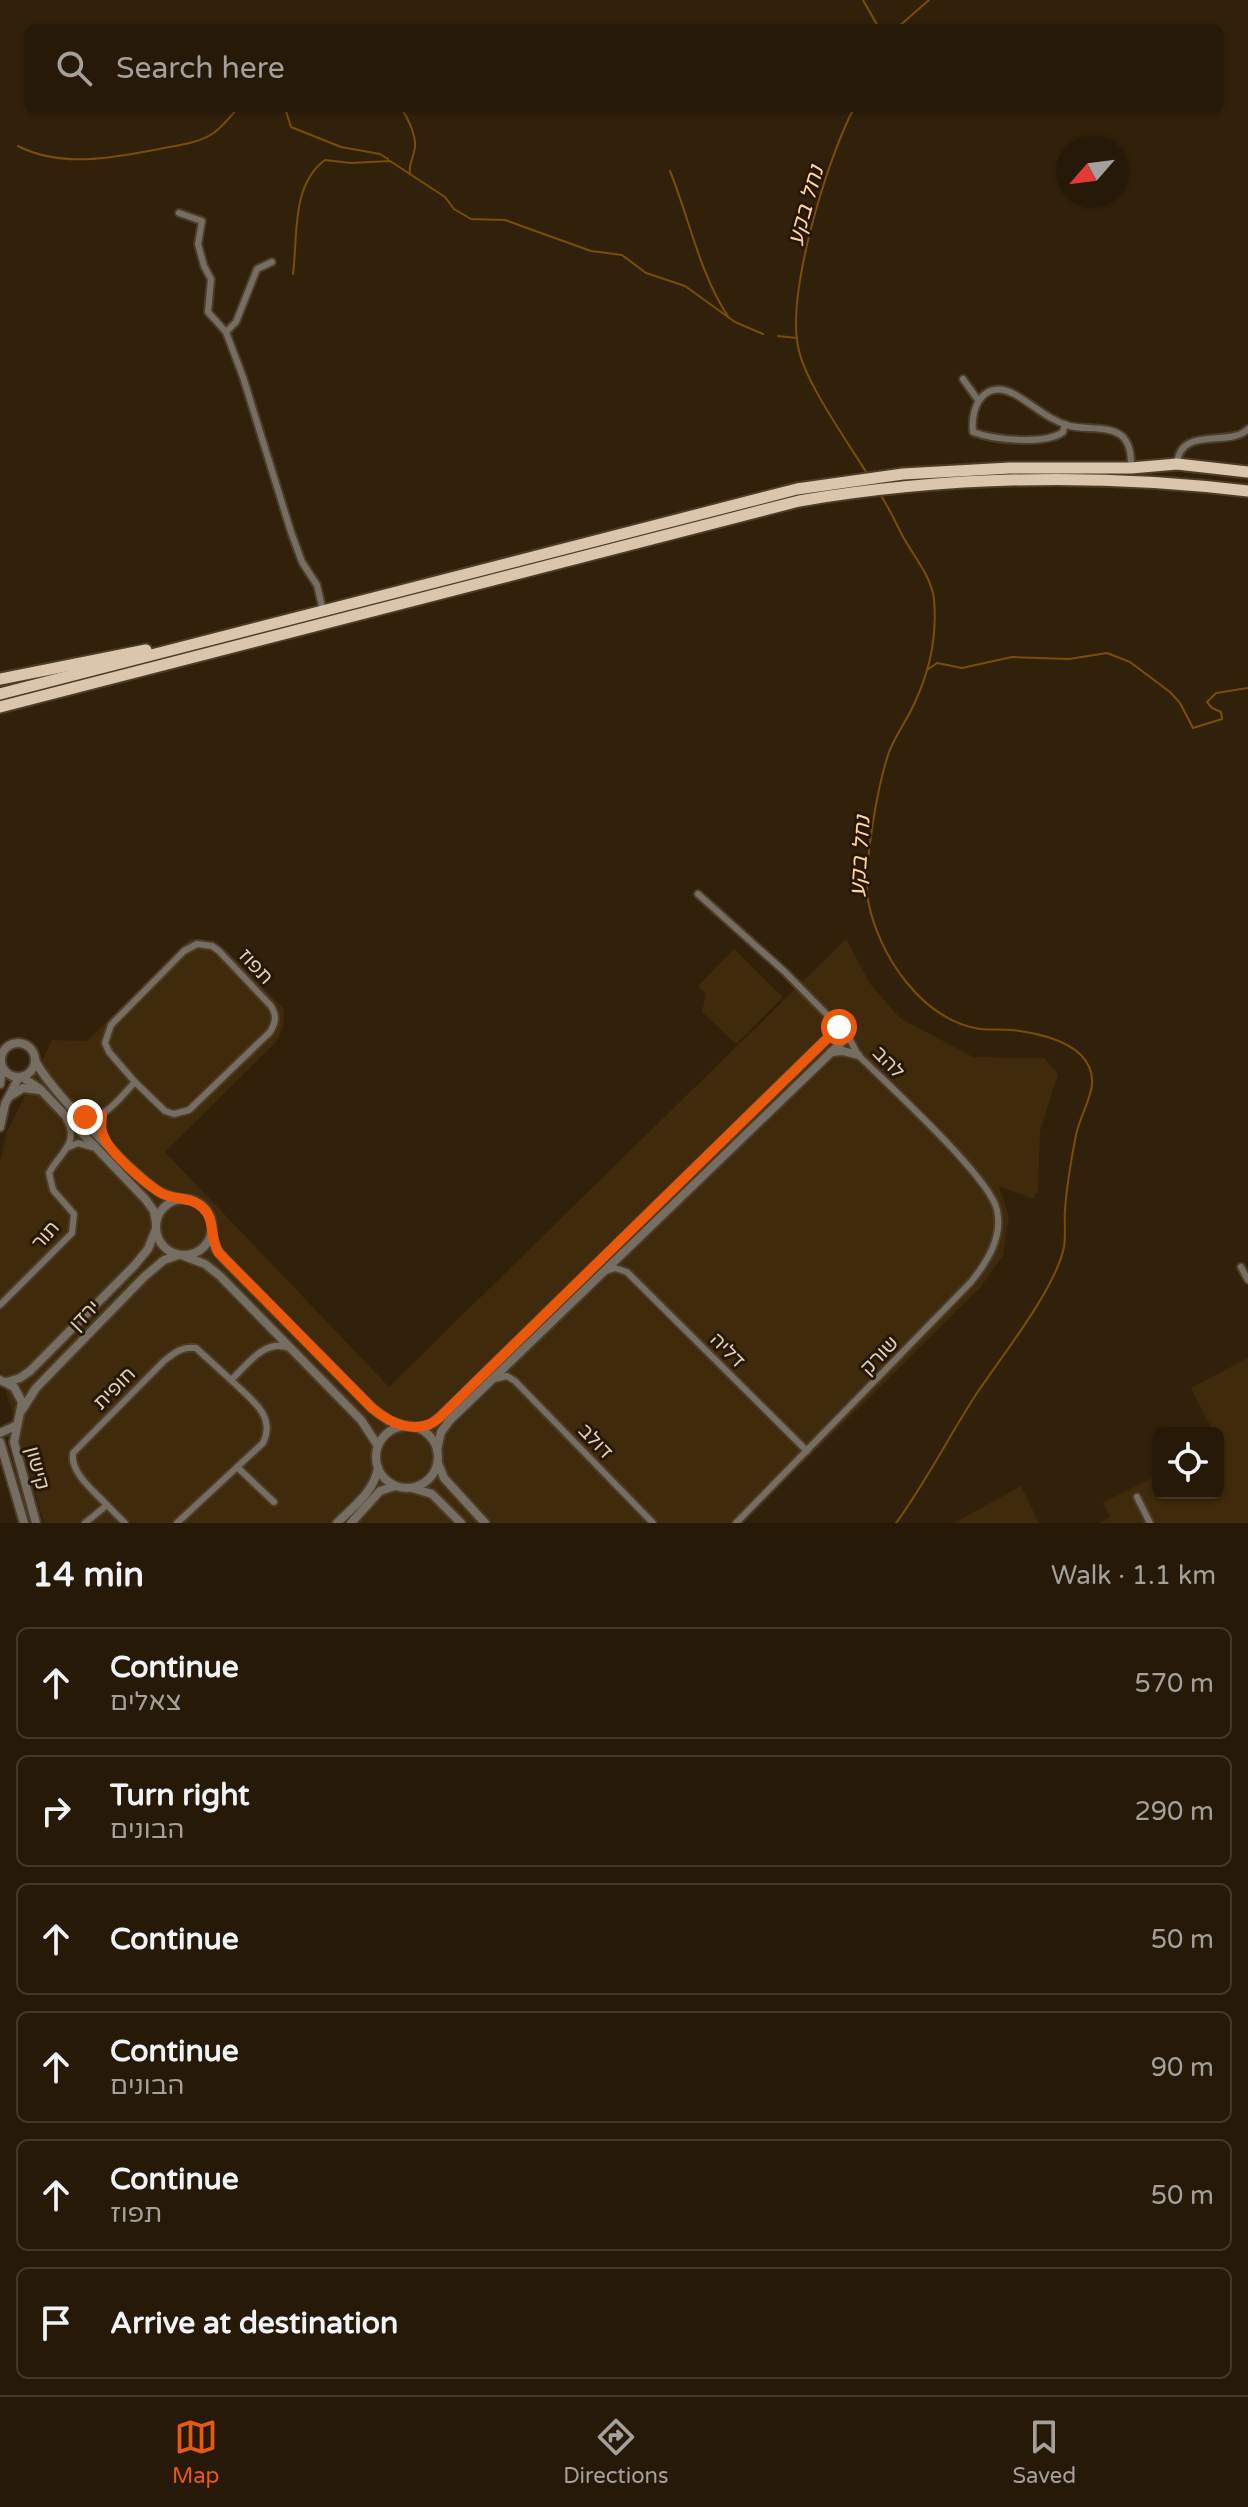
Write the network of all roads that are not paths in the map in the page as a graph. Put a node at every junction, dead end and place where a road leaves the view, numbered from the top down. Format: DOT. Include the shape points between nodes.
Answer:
graph roads {
  1 [pos="179,213"];
  2 [pos="272,262"];
  3 [pos="226,332"];
  4 [pos="963,379"];
  5 [pos="978,400"];
  6 [pos="1065,424"];
  7 [pos="1248,429"];
  8 [pos="1177,464"];
  9 [pos="1131,468"];
  10 [pos="1248,472"];
  11 [pos="843,487"];
  12 [pos="1248,491"];
  13 [pos="323,611"];
  14 [pos="276,624"];
  15 [pos="130,674"];
  16 [pos="0,679"];
  17 [pos="0,694"];
  18 [pos="0,707"];
  19 [pos="0,714"];
  20 [pos="698,894"];
  21 [pos="839,1027"];
  22 [pos="848,1036"];
  23 [pos="830,1052"];
  24 [pos="858,1055"];
  25 [pos="35,1060"];
  26 [pos="2,1067"];
  27 [pos="21,1077"];
  28 [pos="135,1082"];
  29 [pos="0,1084"];
  30 [pos="42,1091"];
  31 [pos="6,1102"];
  32 [pos="77,1112"];
  33 [pos="102,1115"];
  34 [pos="64,1116"];
  35 [pos="0,1127"];
  36 [pos="106,1143"];
  37 [pos="65,1149"];
  38 [pos="96,1149"];
  39 [pos="987,1187"];
  40 [pos="181,1199"];
  41 [pos="156,1226"];
  42 [pos="211,1233"];
  43 [pos="628,1248"];
  44 [pos="180,1255"];
  45 [pos="1241,1267"];
  46 [pos="627,1272"];
  47 [pos="601,1273"];
  48 [pos="1248,1280"];
  49 [pos="0,1302"];
  50 [pos="267,1324"];
  51 [pos="266,1347"];
  52 [pos="292,1349"];
  53 [pos="514,1359"];
  54 [pos="3,1380"];
  55 [pos="231,1380"];
  56 [pos="515,1381"];
  57 [pos="490,1382"];
  58 [pos="22,1410"];
  59 [pos="18,1422"];
  60 [pos="404,1426"];
  61 [pos="416,1427"];
  62 [pos="0,1433"];
  63 [pos="0,1442"];
  64 [pos="378,1446"];
  65 [pos="437,1450"];
  66 [pos="807,1451"];
  67 [pos="438,1463"];
  68 [pos="237,1467"];
  69 [pos="378,1468"];
  70 [pos="396,1486"];
  71 [pos="412,1488"];
  72 [pos="1137,1497"];
  73 [pos="274,1502"];
  74 [pos="107,1505"];
  75 [pos="24,1523"];
  76 [pos="36,1523"];
  77 [pos="85,1523"];
  78 [pos="125,1523"];
  79 [pos="177,1523"];
  80 [pos="337,1523"];
  81 [pos="351,1523"];
  82 [pos="461,1523"];
  83 [pos="485,1523"];
  84 [pos="653,1523"];
  85 [pos="736,1523"];
  86 [pos="1150,1523"];
  1 -- 3 [label="street" via="202,221 198,244 211,279 208,312"];
  2 -- 3 [label="street" via="257,269 236,322"];
  3 -- 13 [label="street" via="298,552 317,585"];
  4 -- 5 [label="street"];
  5 -- 6 [label="street" via="992,391 1015,394"];
  5 -- 6 [label="street" via="973,432 982,436 1050,438 1063,432"];
  6 -- 9 [label="street" via="1122,436 1131,451"];
  7 -- 8 [label="street" via="1235,436 1196,440 1184,447"];
  8 -- 9 [label="highway"];
  8 -- 10 [label="highway"];
  9 -- 11 [label="highway" via="903,474"];
  11 -- 12 [label="highway" via="1125,480"];
  11 -- 13 [label="highway" via="743,502"];
  11 -- 15 [label="highway"];
  13 -- 14 [label="highway"];
  14 -- 16 [label="highway"];
  14 -- 17 [label="highway"];
  15 -- 18 [label="highway"];
  15 -- 19 [label="highway"];
  20 -- 21 [label="street, להב"];
  21 -- 22 [label="street, להב"];
  21 -- 61 [label="street" via="439,1418"];
  22 -- 23 [label="street"];
  22 -- 24 [label="street, להב"];
  23 -- 24 [label="street"];
  23 -- 43 [label="street"];
  24 -- 39 [label="street, להב"];
  25 -- 26 [label="street" via="30,1047 17,1042 4,1049"];
  25 -- 27 [label="street" via="33,1069"];
  25 -- 32 [label="street"];
  26 -- 27 [label="street"];
  26 -- 29 [label="street"];
  27 -- 30 [label="street"];
  27 -- 31 [label="street"];
  28 -- 28 [label="street, תפוז" via="109,1052 107,1034 189,947 203,944 219,951 276,1014 270,1032 189,1110 165,1111"];
  28 -- 33 [label="street"];
  30 -- 31 [label="street" via="20,1089"];
  30 -- 34 [label="street"];
  31 -- 35 [label="street"];
  32 -- 33 [label="street" via="85,1117"];
  32 -- 36 [label="street"];
  33 -- 36 [label="street"];
  34 -- 37 [label="street, תור" via="72,1132"];
  34 -- 38 [label="street"];
  36 -- 40 [label="street" via="151,1186"];
  37 -- 38 [label="street" via="78,1143"];
  37 -- 49 [label="street, תור" via="49,1173 49,1183 74,1214 72,1233"];
  38 -- 41 [label="street" via="146,1200"];
  39 -- 66 [label="street, שורק" via="998,1228 986,1262"];
  40 -- 41 [label="street" via="166,1206"];
  40 -- 42 [label="street" via="204,1208"];
  41 -- 44 [label="street" via="163,1246"];
  41 -- 54 [label="street, ירדן" via="148,1249 134,1266 30,1371 15,1381"];
  42 -- 44 [label="street" via="202,1248"];
  42 -- 60 [label="street" via="223,1258 372,1408"];
  43 -- 46 [label="street"];
  43 -- 47 [label="street"];
  44 -- 50 [label="street" via="213,1270"];
  44 -- 58 [label="street, ירדן" via="149,1272 36,1388"];
  45 -- 48 [label="street"];
  46 -- 47 [label="street" via="615,1268"];
  46 -- 66 [label="street, דליה"];
  47 -- 53 [label="street"];
  50 -- 51 [label="street"];
  50 -- 52 [label="street"];
  51 -- 52 [label="street"];
  51 -- 55 [label="street"];
  52 -- 64 [label="street" via="361,1420"];
  53 -- 56 [label="street"];
  53 -- 57 [label="street"];
  54 -- 58 [label="street" via="19,1394"];
  55 -- 68 [label="street, חופית" via="264,1413 268,1424 263,1443"];
  55 -- 74 [label="street, חופית" via="196,1348 177,1350 79,1445 73,1453 75,1469"];
  56 -- 57 [label="street" via="507,1376"];
  56 -- 84 [label="street, דולב"];
  57 -- 65 [label="street" via="445,1426"];
  58 -- 59 [label="street, ירדן"];
  59 -- 62 [label="street"];
  59 -- 76 [label="street, קישון" via="14,1442"];
  60 -- 61 [label="street"];
  60 -- 64 [label="street" via="388,1432"];
  61 -- 65 [label="street" via="430,1436"];
  63 -- 75 [label="street, קישון"];
  64 -- 69 [label="street"];
  65 -- 67 [label="street"];
  66 -- 85 [label="street, שורק"];
  67 -- 71 [label="street" via="426,1482"];
  67 -- 83 [label="street" via="444,1478"];
  68 -- 73 [label="street"];
  68 -- 79 [label="street, חופית"];
  69 -- 70 [label="street"];
  69 -- 80 [label="street" via="368,1491"];
  70 -- 71 [label="street"];
  70 -- 81 [label="street" via="380,1491"];
  71 -- 82 [label="street" via="432,1494"];
  72 -- 86 [label="street"];
  74 -- 77 [label="street"];
  74 -- 78 [label="street, חופית"];
}
